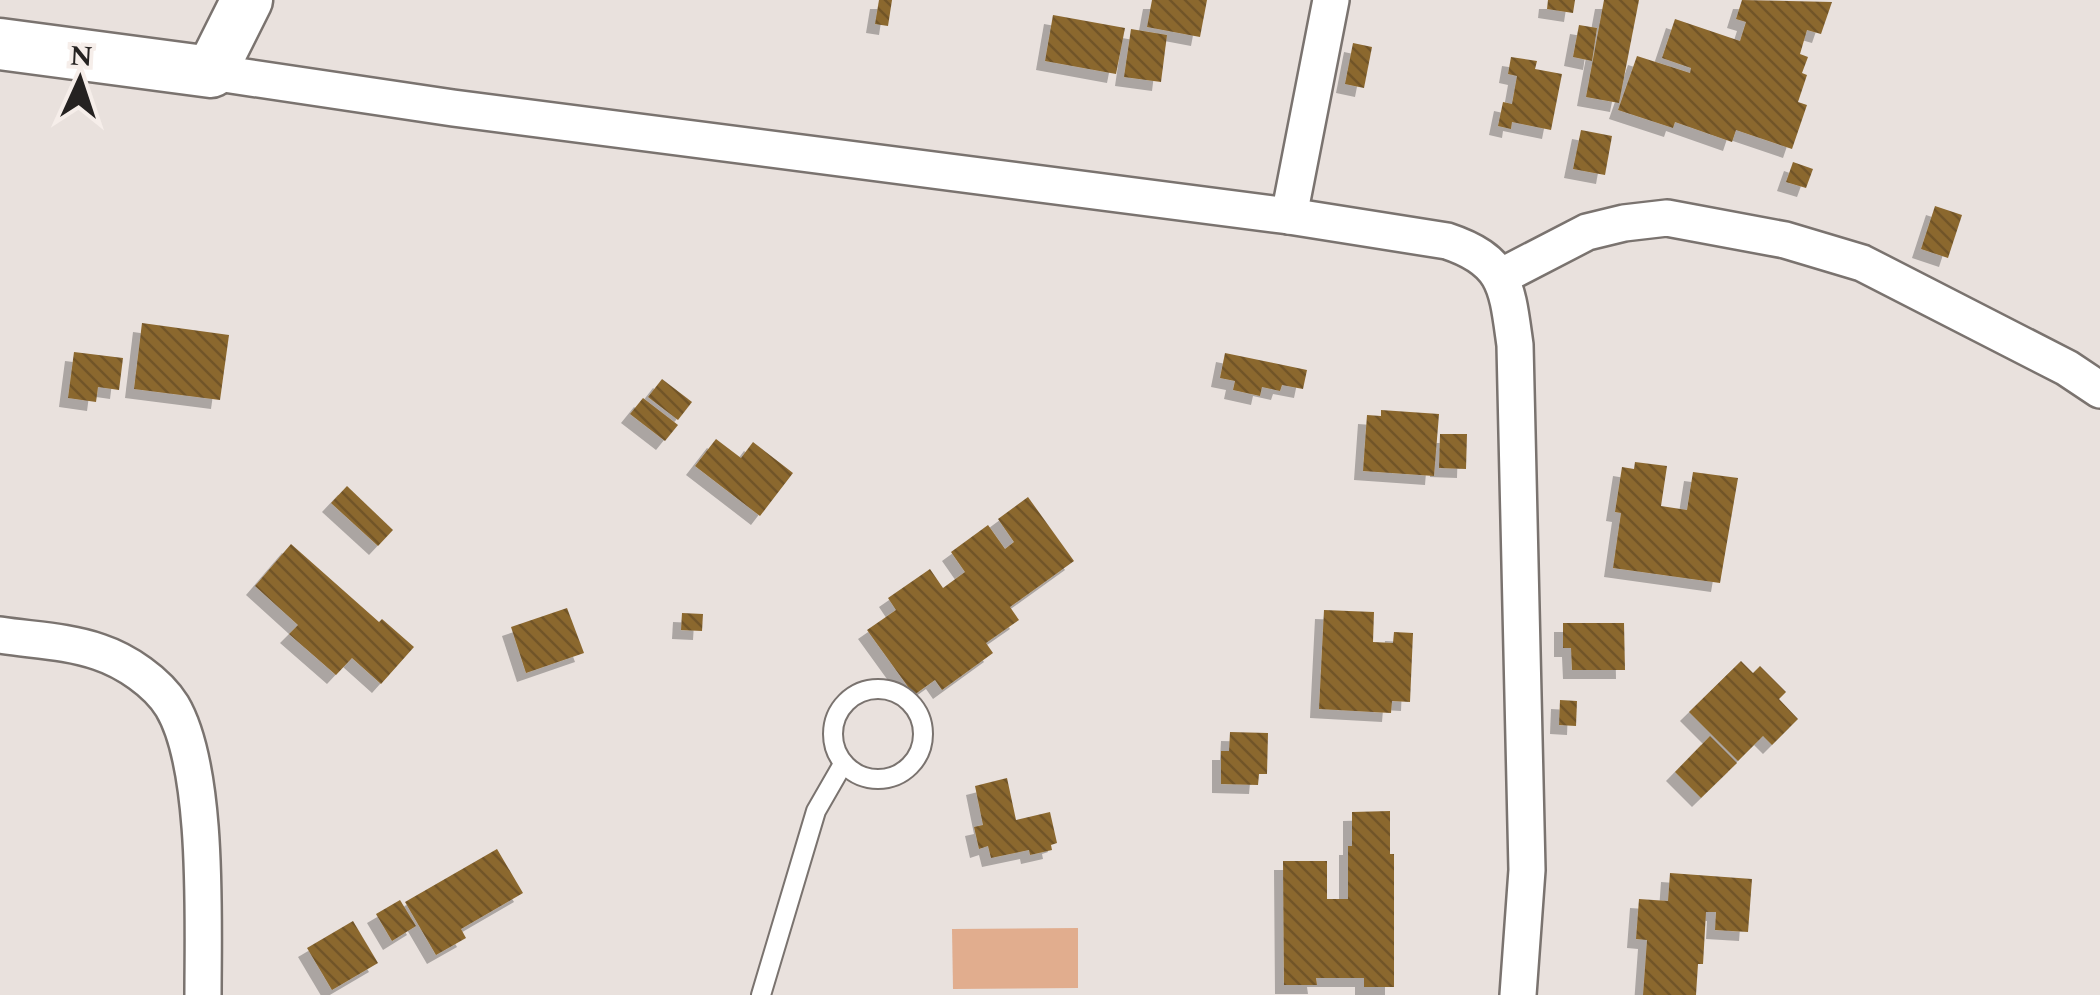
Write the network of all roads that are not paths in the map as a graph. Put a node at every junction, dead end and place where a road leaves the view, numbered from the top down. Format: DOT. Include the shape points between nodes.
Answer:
graph roads {
  1 [pos="248,0"];
  2 [pos="1332,0"];
  3 [pos="0,44"];
  4 [pos="211,72"];
  5 [pos="1289,216"];
  6 [pos="1502,276"];
  7 [pos="2100,390"];
  8 [pos="0,635"];
  9 [pos="843,764"];
  10 [pos="203,995"];
  11 [pos="761,995"];
  12 [pos="1518,995"];
  1 -- 4 [label="street"];
  2 -- 5 [label="street"];
  3 -- 4 [label="street"];
  4 -- 5 [label="street"];
  5 -- 6 [label="street" via="1447,242 1471,249"];
  6 -- 7 [label="street" via="1587,232 1624,222 1668,218 1785,240 1862,263"];
  6 -- 12 [label="street" via="1515,344 1528,870"];
  8 -- 10 [label="street" via="98,651 151,682 171,704 194,788"];
  9 -- 9 [label="lane" via="832,740 836,714 853,695 878,688 903,695 920,715 924,740 913,764 891,778 864,778"];
  9 -- 11 [label="lane" via="816,812"];
}
